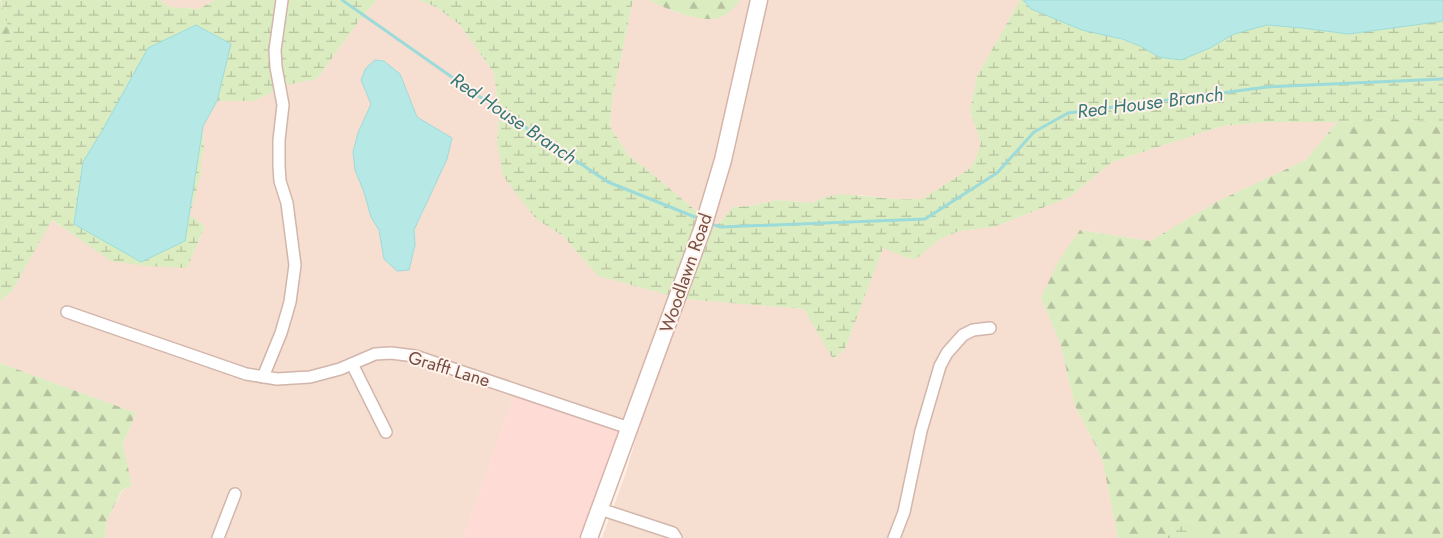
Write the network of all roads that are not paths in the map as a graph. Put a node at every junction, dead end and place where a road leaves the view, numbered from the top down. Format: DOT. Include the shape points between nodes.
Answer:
graph roads {
  1 [pos="282,0"];
  2 [pos="759,0"];
  3 [pos="67,312"];
  4 [pos="990,328"];
  5 [pos="352,364"];
  6 [pos="263,377"];
  7 [pos="629,428"];
  8 [pos="386,432"];
  9 [pos="235,494"];
  10 [pos="600,509"];
  11 [pos="218,538"];
  12 [pos="589,538"];
  13 [pos="676,538"];
  14 [pos="894,538"];
  1 -- 6 [label="street" via="275,50 283,106 279,166 296,265 281,333"];
  2 -- 7 [label="street, Woodlawn Road" via="723,160 703,227"];
  3 -- 6 [label="street, Grafft Lane" via="246,374"];
  4 -- 14 [label="street" via="963,335 940,366 904,512"];
  5 -- 6 [label="street, Grafft Lane" via="310,377"];
  5 -- 7 [label="street, Grafft Lane" via="375,354 415,356"];
  5 -- 8 [label="street"];
  7 -- 10 [label="street, Woodlawn Road"];
  9 -- 11 [label="street"];
  10 -- 12 [label="street, Woodlawn Road"];
  10 -- 13 [label="street" via="673,533"];
}
